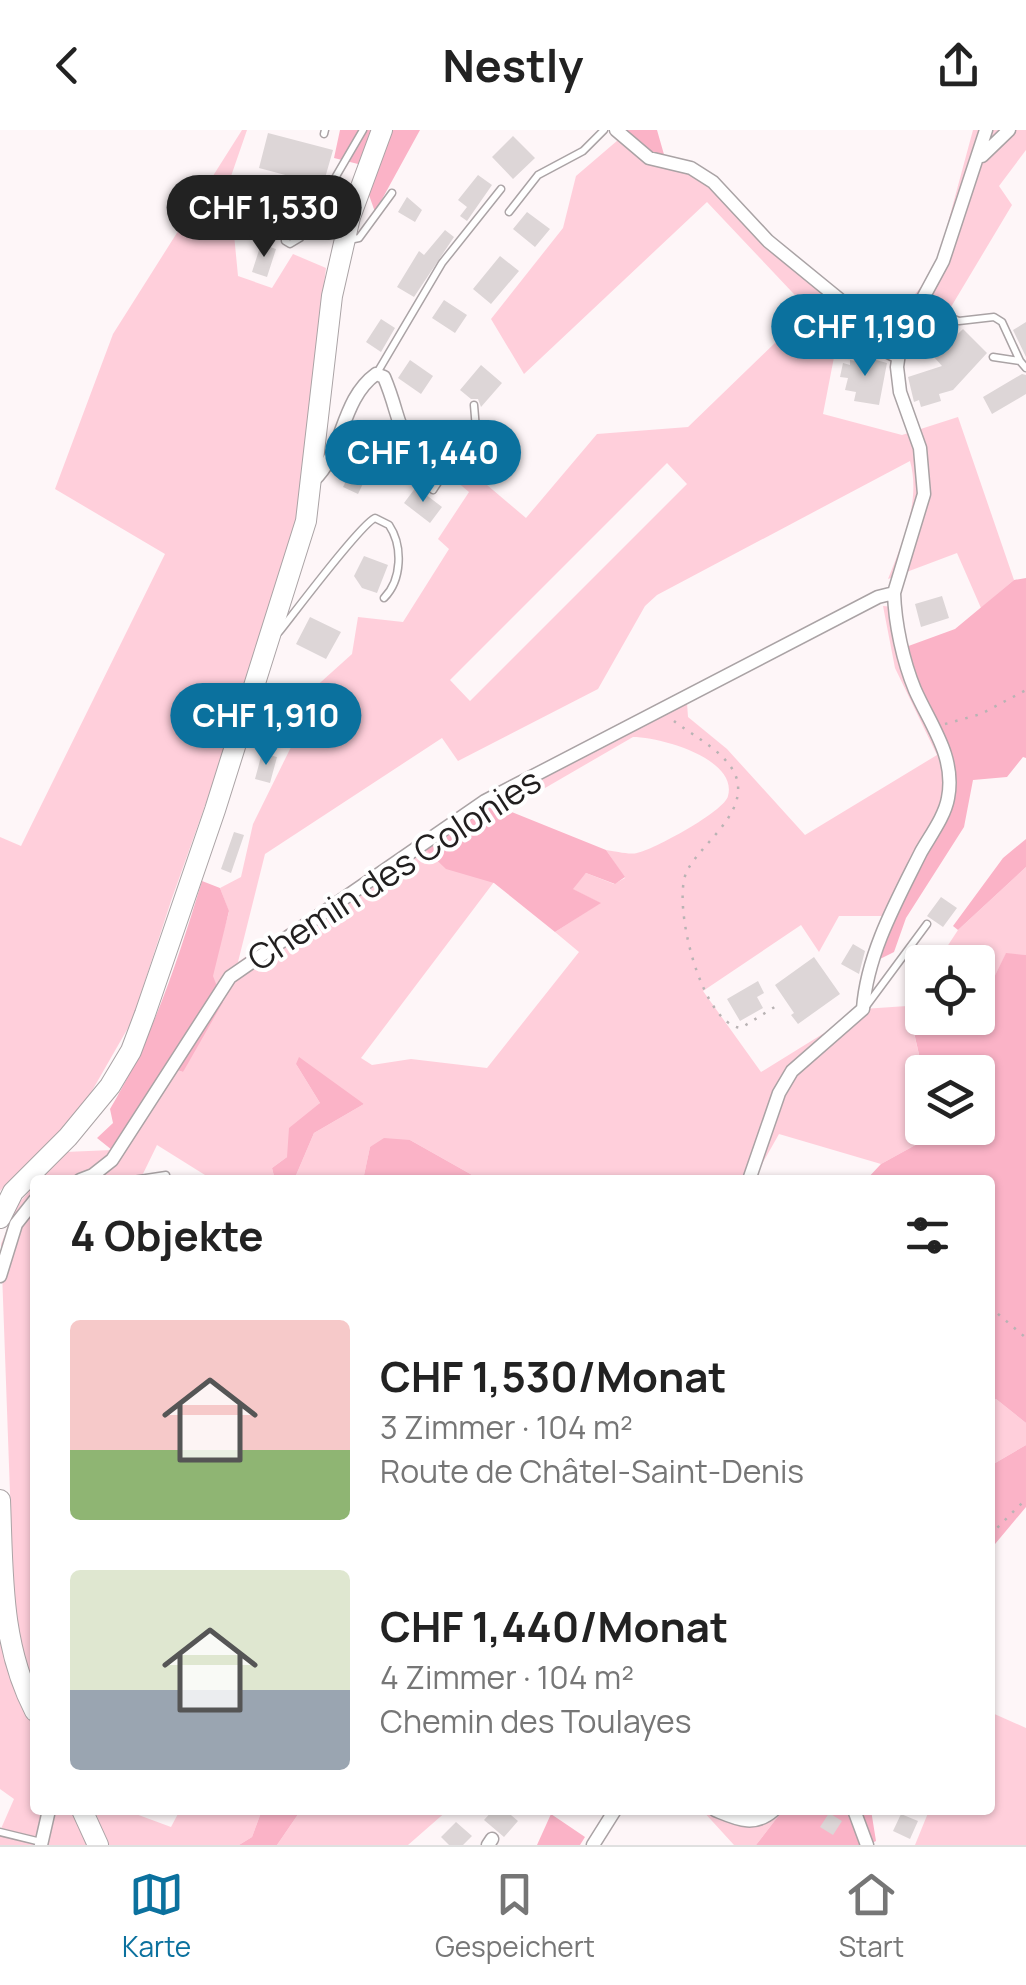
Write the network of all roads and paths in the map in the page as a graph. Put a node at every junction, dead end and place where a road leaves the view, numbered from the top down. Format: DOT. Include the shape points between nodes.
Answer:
graph roads {
  1 [pos="363,130"];
  2 [pos="382,130"];
  3 [pos="604,130"];
  4 [pos="616,130"];
  5 [pos="986,130"];
  6 [pos="1009,130"];
  7 [pos="977,162"];
  8 [pos="501,189"];
  9 [pos="392,193"];
  10 [pos="286,204"];
  11 [pos="508,212"];
  12 [pos="343,242"];
  13 [pos="918,305"];
  14 [pos="993,356"];
  15 [pos="898,357"];
  16 [pos="1023,365"];
  17 [pos="376,374"];
  18 [pos="474,405"];
  19 [pos="476,430"];
  20 [pos="448,466"];
  21 [pos="313,482"];
  22 [pos="433,490"];
  23 [pos="894,593"];
  24 [pos="384,598"];
  25 [pos="268,644"];
  26 [pos="1026,690"];
  27 [pos="662,709"];
  28 [pos="934,728"];
  29 [pos="927,924"];
  30 [pos="781,1004"];
  31 [pos="863,1010"];
  32 [pos="94,1175"];
  33 [pos="751,1175"];
  34 [pos="30,1204"];
  35 [pos="9,1220"];
  36 [pos="0,1276"];
  37 [pos="995,1310"];
  38 [pos="1026,1338"];
  39 [pos="1026,1499"];
  40 [pos="0,1500"];
  41 [pos="995,1530"];
  42 [pos="5,1646"];
  43 [pos="30,1701"];
  44 [pos="49,1815"];
  45 [pos="84,1815"];
  46 [pos="612,1815"];
  47 [pos="730,1815"];
  48 [pos="768,1815"];
  49 [pos="856,1815"];
  50 [pos="0,1832"];
  51 [pos="42,1844"];
  52 [pos="98,1845"];
  53 [pos="593,1845"];
  54 [pos="867,1845"];
  1 -- 10 [label="lane" via="300,238 290,244"];
  2 -- 12 [label="main road"];
  3 -- 11 [label="lane" via="584,151 538,175"];
  4 -- 15 [label="street" via="649,158 687,166 713,182 768,241"];
  5 -- 7 [label="street"];
  6 -- 7 [label="street"];
  7 -- 13 [label="street" via="943,261"];
  8 -- 17 [label="lane" via="442,263"];
  9 -- 12 [label="lane" via="359,238"];
  12 -- 21 [label="main road"];
  13 -- 15 [label="street"];
  13 -- 16 [label="lane" via="959,322 994,317"];
  14 -- 16 [label="lane"];
  15 -- 23 [label="street" via="924,494"];
  17 -- 20 [label="street" via="384,377 414,450 439,468"];
  17 -- 21 [label="street" via="348,409 326,469"];
  18 -- 19 [label="lane"];
  19 -- 20 [label="street"];
  20 -- 22 [label="lane"];
  21 -- 25 [label="main road"];
  23 -- 27 [label="street, Chemin des Colonies"];
  23 -- 28 [label="street" via="914,687"];
  24 -- 25 [label="lane" via="395,582 398,545 389,525 375,518 364,523"];
  25 -- 35 [label="main road" via="131,1051 92,1110 13,1192"];
  26 -- 28 [label="path" via="981,714"];
  27 -- 30 [label="path" via="732,769 738,784 736,802 681,886 700,979 716,1012 734,1027"];
  27 -- 32 [label="street, Chemin des Colonies" via="485,801 230,977 112,1160"];
  28 -- 31 [label="street" via="950,771 948,801 888,916 865,981"];
  29 -- 31 [label="lane"];
  31 -- 33 [label="street" via="792,1071"];
  34 -- 35 [label="street"];
  35 -- 36 [label="street"];
  37 -- 38 [label="path"];
  39 -- 41 [label="path"];
  40 -- 42 [label="main road"];
  42 -- 43 [label="main road"];
  44 -- 51 [label="street"];
  45 -- 52 [label="main road"];
  46 -- 53 [label="street"];
  47 -- 48 [label="street" via="750,1822"];
  49 -- 54 [label="street"];
  50 -- 51 [label="lane"];
}
